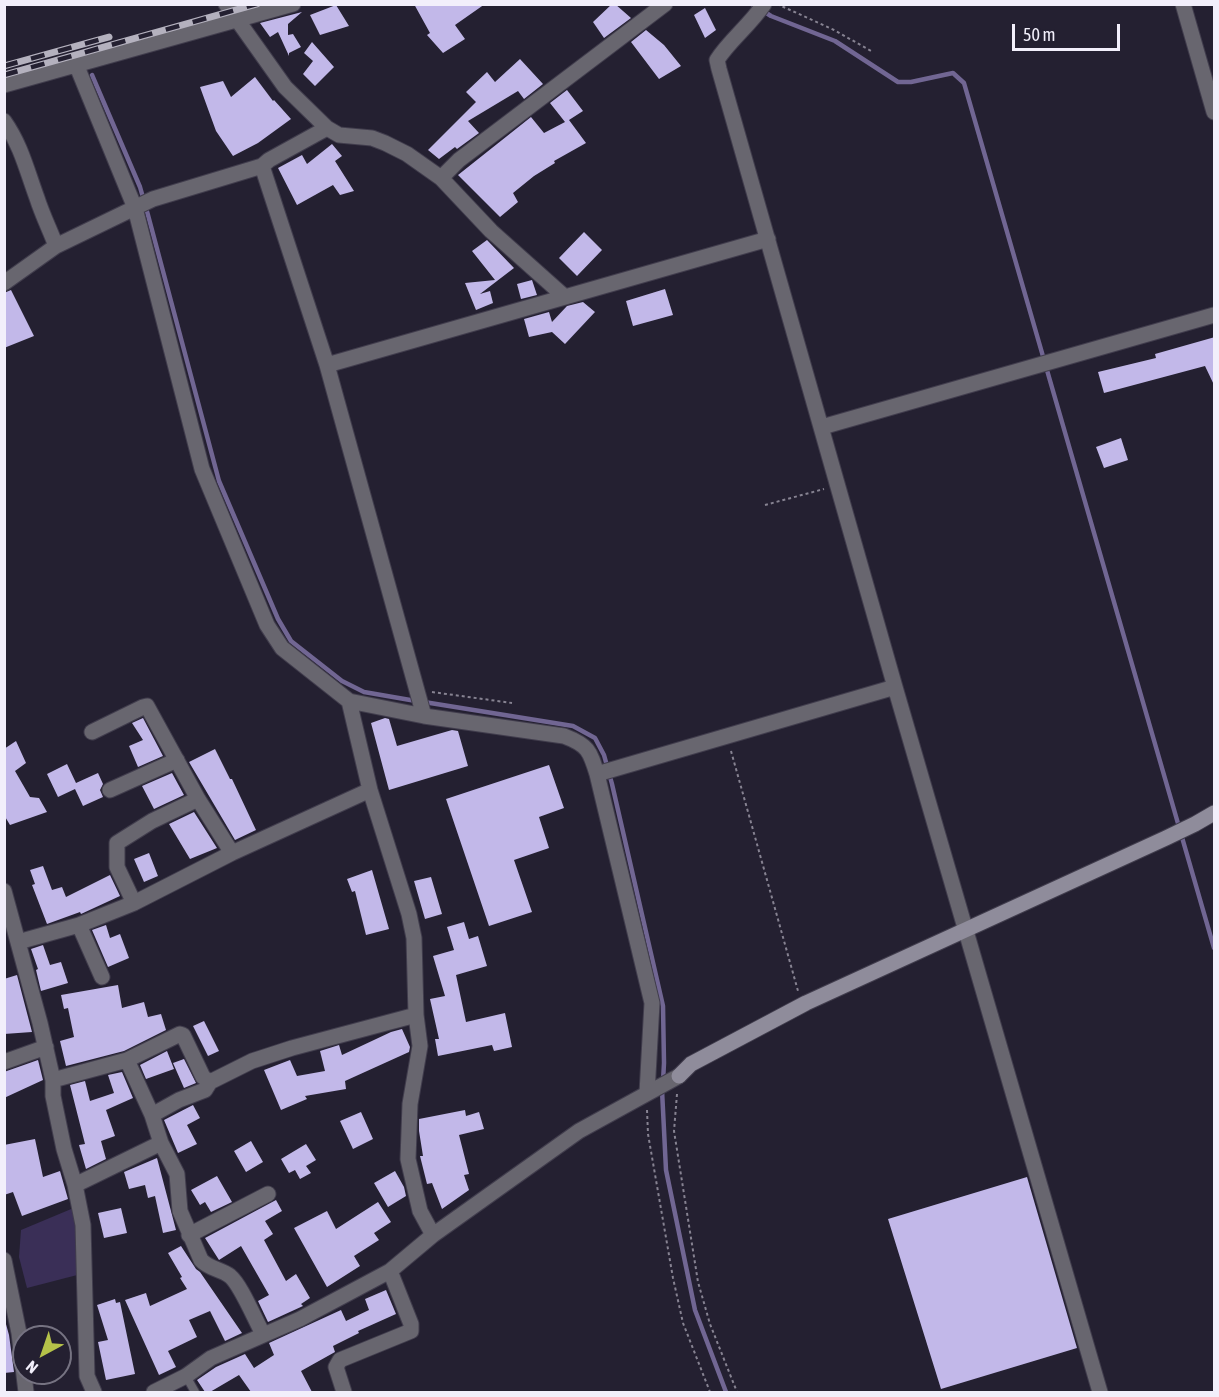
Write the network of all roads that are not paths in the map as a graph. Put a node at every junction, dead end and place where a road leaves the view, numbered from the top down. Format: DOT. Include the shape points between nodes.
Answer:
graph roads {
  1 [pos="226,4"];
  2 [pos="293,4"];
  3 [pos="665,4"];
  4 [pos="764,4"];
  5 [pos="1184,4"];
  6 [pos="239,20"];
  7 [pos="76,64"];
  8 [pos="4,85"];
  9 [pos="1215,112"];
  10 [pos="4,121"];
  11 [pos="327,128"];
  12 [pos="262,166"];
  13 [pos="441,178"];
  14 [pos="142,204"];
  15 [pos="768,239"];
  16 [pos="56,246"];
  17 [pos="4,283"];
  18 [pos="566,297"];
  19 [pos="1215,315"];
  20 [pos="327,365"];
  21 [pos="822,427"];
  22 [pos="895,687"];
  23 [pos="348,701"];
  24 [pos="423,713"];
  25 [pos="92,732"];
  26 [pos="177,760"];
  27 [pos="599,773"];
  28 [pos="110,790"];
  29 [pos="370,790"];
  30 [pos="198,799"];
  31 [pos="1215,813"];
  32 [pos="232,853"];
  33 [pos="4,891"];
  34 [pos="134,903"];
  35 [pos="79,925"];
  36 [pos="966,928"];
  37 [pos="18,942"];
  38 [pos="102,977"];
  39 [pos="416,1015"];
  40 [pos="46,1047"];
  41 [pos="127,1060"];
  42 [pos="4,1062"];
  43 [pos="53,1080"];
  44 [pos="210,1082"];
  45 [pos="649,1091"];
  46 [pos="152,1115"];
  47 [pos="161,1143"];
  48 [pos="75,1185"];
  49 [pos="268,1194"];
  50 [pos="189,1235"];
  51 [pos="433,1235"];
  52 [pos="4,1260"];
  53 [pos="390,1271"];
  54 [pos="263,1334"];
  55 [pos="186,1376"];
  56 [pos="26,1392"];
  57 [pos="94,1392"];
  58 [pos="154,1392"];
  59 [pos="195,1392"];
  60 [pos="344,1392"];
  61 [pos="1100,1392"];
  1 -- 6 [label="street"];
  2 -- 6 [label="street"];
  3 -- 13 [label="street" via="459,160"];
  4 -- 15 [label="street" via="717,60"];
  5 -- 9 [label="street"];
  6 -- 7 [label="street"];
  6 -- 11 [label="street" via="285,87"];
  7 -- 8 [label="street"];
  7 -- 14 [label="street"];
  10 -- 16 [label="street" via="22,152"];
  11 -- 12 [label="street"];
  11 -- 13 [label="street" via="339,135 385,143"];
  12 -- 14 [label="street"];
  12 -- 20 [label="street"];
  13 -- 18 [label="street" via="491,231"];
  14 -- 16 [label="street"];
  14 -- 23 [label="street" via="202,469 267,625 282,648"];
  15 -- 18 [label="street"];
  15 -- 21 [label="street"];
  16 -- 17 [label="street"];
  18 -- 20 [label="street"];
  19 -- 21 [label="street"];
  20 -- 24 [label="street"];
  21 -- 22 [label="street"];
  22 -- 27 [label="street"];
  22 -- 36 [label="street"];
  23 -- 24 [label="street"];
  23 -- 29 [label="street"];
  24 -- 27 [label="street" via="564,736 580,742 590,752"];
  25 -- 26 [label="street" via="147,706"];
  26 -- 28 [label="street"];
  26 -- 30 [label="street"];
  27 -- 45 [label="street" via="652,1003"];
  29 -- 32 [label="street"];
  29 -- 39 [label="street" via="414,938"];
  30 -- 32 [label="street"];
  30 -- 34 [label="street" via="117,843 117,867"];
  31 -- 36 [label="street"];
  32 -- 34 [label="street"];
  33 -- 37 [label="street"];
  34 -- 35 [label="street"];
  35 -- 37 [label="street"];
  35 -- 38 [label="street"];
  36 -- 45 [label="street" via="802,1005"];
  36 -- 61 [label="street"];
  37 -- 40 [label="street"];
  39 -- 44 [label="street" via="252,1060"];
  39 -- 51 [label="street" via="420,1046 410,1104 408,1159 420,1211"];
  40 -- 42 [label="street"];
  40 -- 43 [label="street"];
  41 -- 43 [label="street"];
  41 -- 44 [label="street" via="180,1034 203,1077"];
  41 -- 46 [label="street"];
  43 -- 48 [label="street" via="52,1096"];
  44 -- 46 [label="street" via="205,1090"];
  45 -- 51 [label="street" via="579,1131"];
  46 -- 47 [label="street"];
  47 -- 48 [label="street"];
  47 -- 50 [label="street" via="177,1174 180,1211"];
  48 -- 57 [label="street" via="83,1225 87,1376"];
  49 -- 50 [label="street"];
  50 -- 54 [label="street" via="206,1266 230,1276 236,1283"];
  51 -- 53 [label="street"];
  52 -- 56 [label="street"];
  53 -- 54 [label="street" via="300,1319"];
  53 -- 60 [label="street" via="411,1331 340,1360 336,1367"];
  54 -- 55 [label="street" via="211,1358"];
  55 -- 58 [label="street"];
  55 -- 59 [label="lane"];
}
